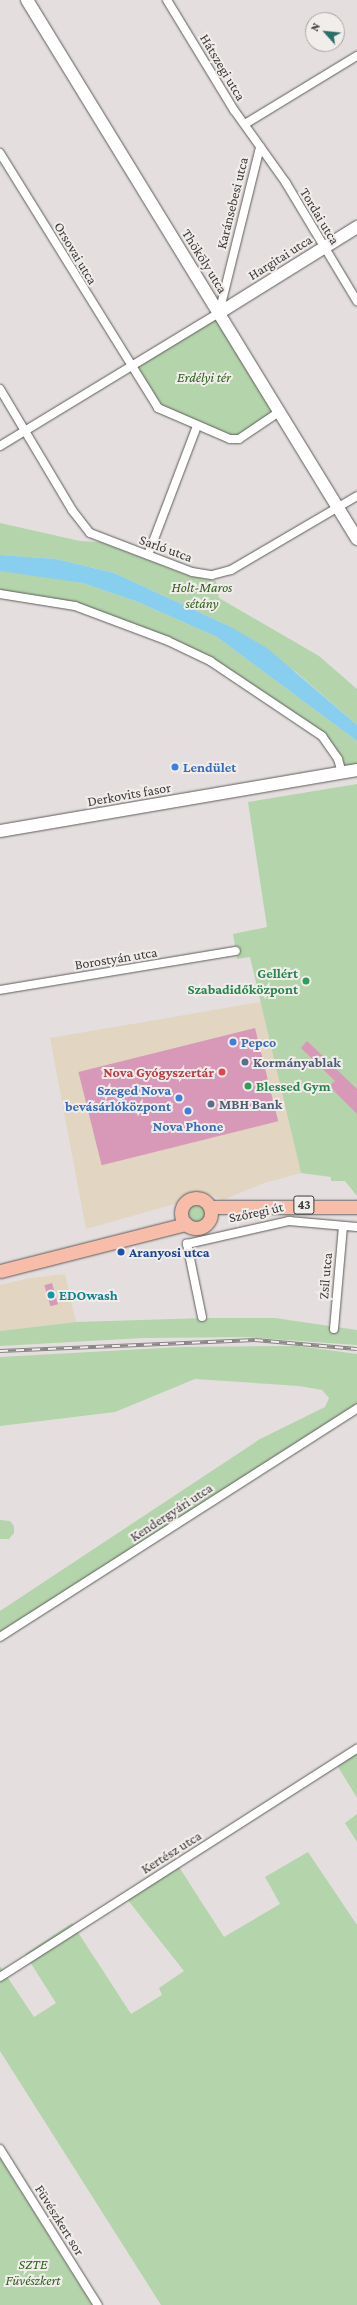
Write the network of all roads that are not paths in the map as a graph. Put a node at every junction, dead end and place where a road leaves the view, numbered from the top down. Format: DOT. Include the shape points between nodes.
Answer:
graph roads {
  1 [pos="27,0"];
  2 [pos="167,0"];
  3 [pos="357,56"];
  4 [pos="245,124"];
  5 [pos="260,147"];
  6 [pos="0,153"];
  7 [pos="357,227"];
  8 [pos="324,248"];
  9 [pos="357,301"];
  10 [pos="219,313"];
  11 [pos="130,366"];
  12 [pos="0,388"];
  13 [pos="280,412"];
  14 [pos="197,426"];
  15 [pos="26,431"];
  16 [pos="0,446"];
  17 [pos="357,496"];
  18 [pos="339,508"];
  19 [pos="357,539"];
  20 [pos="148,555"];
  21 [pos="0,594"];
  22 [pos="357,770"];
  23 [pos="342,773"];
  24 [pos="0,831"];
  25 [pos="236,951"];
  26 [pos="0,990"];
  27 [pos="357,1207"];
  28 [pos="181,1211"];
  29 [pos="211,1212"];
  30 [pos="186,1224"];
  31 [pos="343,1226"];
  32 [pos="357,1227"];
  33 [pos="139,1234"];
  34 [pos="0,1271"];
  35 [pos="202,1317"];
  36 [pos="334,1328"];
  37 [pos="357,1409"];
  38 [pos="0,1637"];
  39 [pos="357,1750"];
  40 [pos="0,1977"];
  41 [pos="0,2149"];
  42 [pos="98,2305"];
  1 -- 10 [label="street, Thököly utca"];
  2 -- 4 [label="street, Hátszegi utca"];
  3 -- 4 [label="street"];
  4 -- 5 [label="street, Hátszegi utca"];
  5 -- 8 [label="street, Tordai utca" via="286,183"];
  5 -- 10 [label="street, Karánsebesi utca"];
  6 -- 11 [label="street, Orsovai utca"];
  7 -- 8 [label="street, Hargitai utca"];
  8 -- 9 [label="street, Tordai utca"];
  8 -- 10 [label="street, Hargitai utca"];
  10 -- 11 [label="street"];
  10 -- 13 [label="street, Thököly utca"];
  11 -- 14 [label="street" via="158,408"];
  11 -- 15 [label="street"];
  12 -- 15 [label="street, Sarló utca"];
  13 -- 14 [label="street" via="239,439 230,439"];
  13 -- 18 [label="street, Thököly utca"];
  14 -- 20 [label="street"];
  15 -- 16 [label="street"];
  15 -- 20 [label="street, Sarló utca" via="72,510 90,533"];
  17 -- 18 [label="street, Sarló utca"];
  18 -- 19 [label="street, Thököly utca"];
  18 -- 20 [label="street, Sarló utca" via="243,565 220,573 202,574"];
  21 -- 23 [label="street" via="75,606 168,641 210,661 322,736 338,759"];
  22 -- 23 [label="street, Derkovits fasor"];
  23 -- 24 [label="street, Derkovits fasor"];
  25 -- 26 [label="street, Borostyán utca"];
  27 -- 29 [label="main road, Szőregi út / 43" via="252,1207"];
  28 -- 29 [label="main road, Szőregi út / 43" via="185,1202 194,1198 204,1200"];
  28 -- 30 [label="main road"];
  28 -- 33 [label="main road, Szőregi út / 43"];
  29 -- 30 [label="main road, Szőregi út / 43" via="207,1224 198,1228"];
  30 -- 33 [label="main road, Szőregi út / 43"];
  31 -- 32 [label="street, Szőregi út"];
  31 -- 35 [label="street, Szőregi út" via="289,1221 187,1244"];
  31 -- 36 [label="street, Zsil utca"];
  33 -- 34 [label="main road, Szőregi út / 43"];
  37 -- 38 [label="street, Kendergyári utca"];
  39 -- 40 [label="street, Kertész utca"];
  41 -- 42 [label="street, Füvészkert sor"];
}
